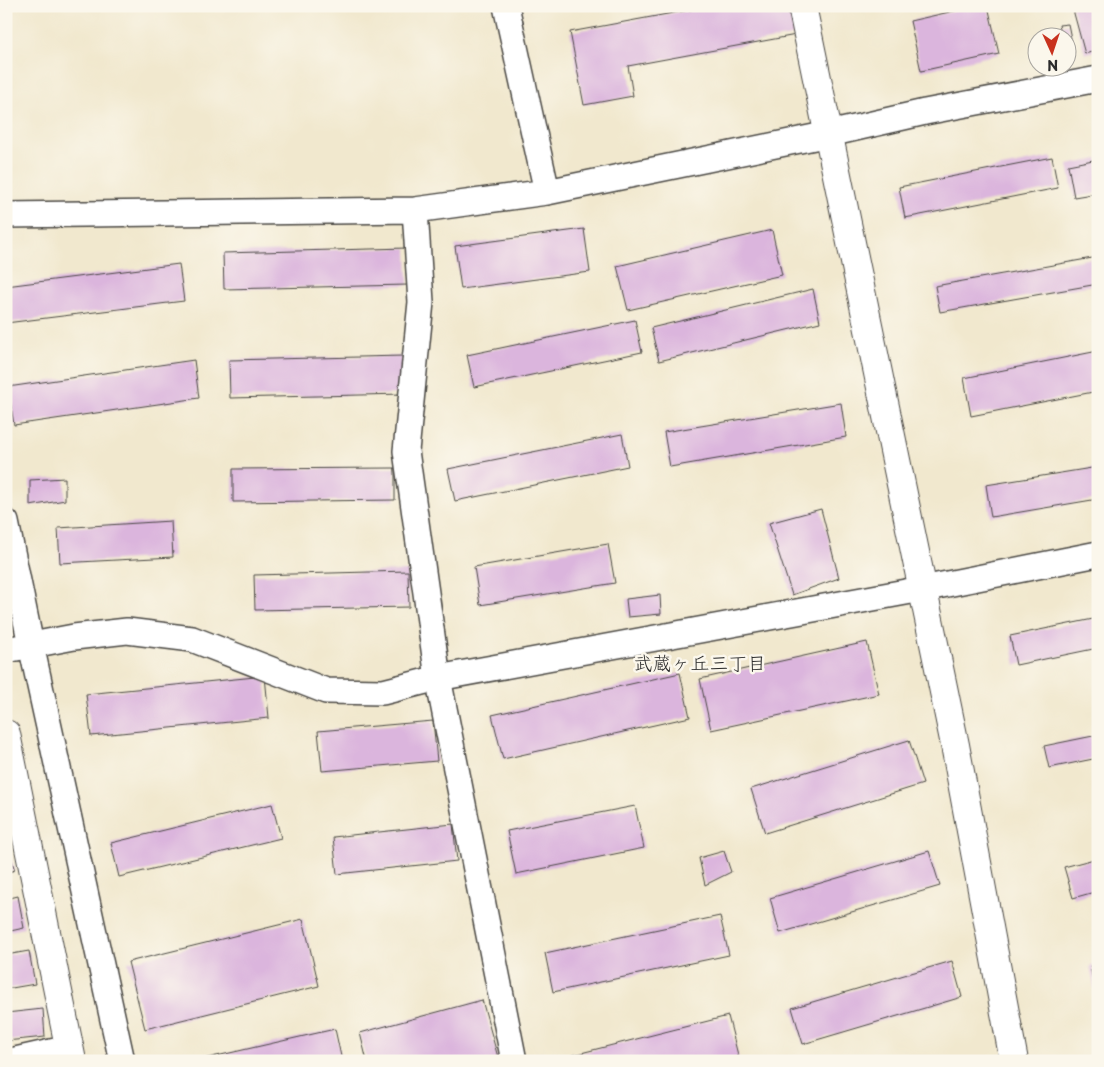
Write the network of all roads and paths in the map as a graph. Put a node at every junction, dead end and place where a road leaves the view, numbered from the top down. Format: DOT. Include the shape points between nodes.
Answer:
graph roads {
  1 [pos="506,6"];
  2 [pos="802,6"];
  3 [pos="1098,79"];
  4 [pos="830,134"];
  5 [pos="547,192"];
  6 [pos="415,210"];
  7 [pos="6,215"];
  8 [pos="6,522"];
  9 [pos="1098,554"];
  10 [pos="922,589"];
  11 [pos="31,645"];
  12 [pos="6,650"];
  13 [pos="438,678"];
  14 [pos="6,734"];
  15 [pos="71,1054"];
  16 [pos="12,1061"];
  17 [pos="122,1061"];
  18 [pos="514,1061"];
  19 [pos="1014,1061"];
  1 -- 5 [label="street"];
  2 -- 4 [label="street"];
  3 -- 4 [label="street" via="924,112"];
  4 -- 5 [label="street"];
  4 -- 10 [label="street"];
  5 -- 6 [label="street"];
  6 -- 7 [label="street"];
  6 -- 13 [label="street" via="421,302 406,451"];
  8 -- 11 [label="street"];
  9 -- 10 [label="street"];
  10 -- 13 [label="street"];
  10 -- 19 [label="street" via="955,745"];
  11 -- 12 [label="street"];
  11 -- 13 [label="street" via="127,631 192,639 326,690 382,692"];
  11 -- 17 [label="street"];
  13 -- 18 [label="street"];
  14 -- 15 [label="street"];
  15 -- 16 [label="street"];
}
